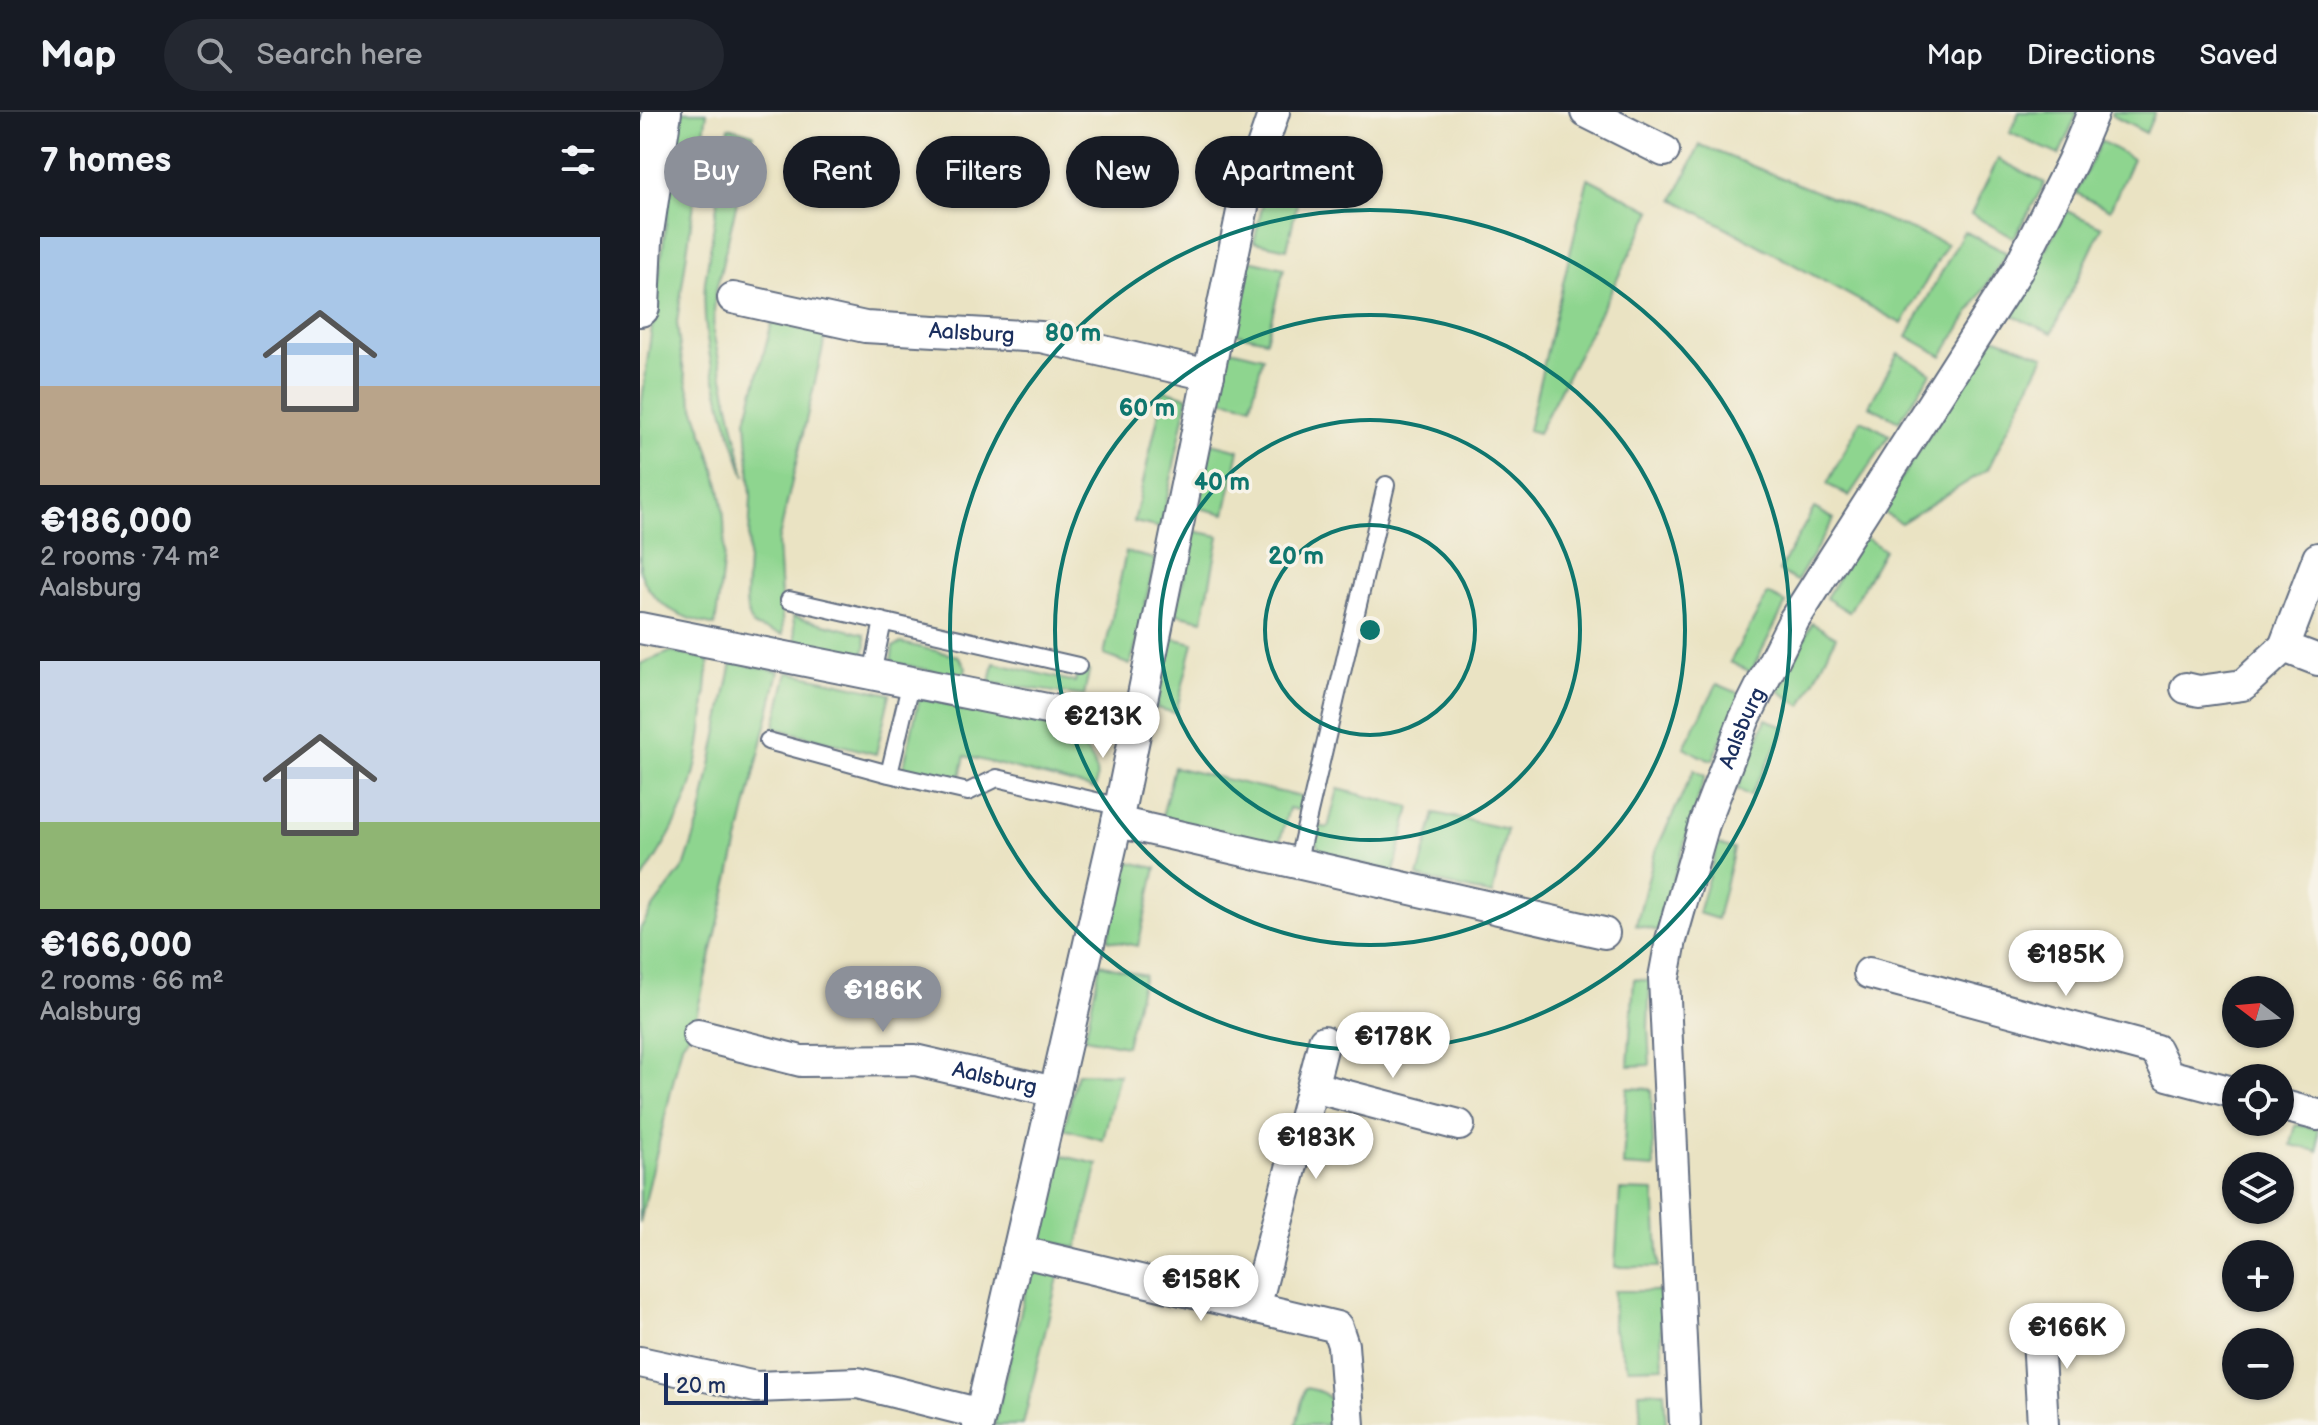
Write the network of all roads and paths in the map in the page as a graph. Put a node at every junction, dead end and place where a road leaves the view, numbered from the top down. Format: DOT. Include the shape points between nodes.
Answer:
graph roads {
  1 [pos="662,112"];
  2 [pos="1274,112"];
  3 [pos="1586,112"];
  4 [pos="2093,112"];
  5 [pos="1664,151"];
  6 [pos="641,244"];
  7 [pos="733,298"];
  8 [pos="640,307"];
  9 [pos="1209,375"];
  10 [pos="1386,485"];
  11 [pos="2318,558"];
  12 [pos="789,600"];
  13 [pos="883,621"];
  14 [pos="640,628"];
  15 [pos="2284,647"];
  16 [pos="2318,660"];
  17 [pos="1078,666"];
  18 [pos="872,674"];
  19 [pos="911,681"];
  20 [pos="2186,688"];
  21 [pos="1137,727"];
  22 [pos="768,741"];
  23 [pos="889,774"];
  24 [pos="1119,814"];
  25 [pos="1297,864"];
  26 [pos="1604,933"];
  27 [pos="1869,973"];
  28 [pos="698,1035"];
  29 [pos="1324,1041"];
  30 [pos="1313,1087"];
  31 [pos="2222,1089"];
  32 [pos="1055,1092"];
  33 [pos="2294,1109"];
  34 [pos="2318,1115"];
  35 [pos="1459,1125"];
  36 [pos="1018,1251"];
  37 [pos="1255,1308"];
  38 [pos="2037,1321"];
  39 [pos="640,1362"];
  40 [pos="979,1420"];
  41 [pos="1349,1425"];
  42 [pos="1685,1425"];
  43 [pos="2043,1425"];
  1 -- 6 [label="street"];
  2 -- 9 [label="street, Aalsburg" via="1245,197"];
  3 -- 5 [label="street"];
  4 -- 42 [label="street, Aalsburg" via="2017,271 1794,620 1744,720 1704,824 1664,978"];
  6 -- 8 [label="street"];
  7 -- 9 [label="street, Aalsburg" via="865,327 1041,337"];
  9 -- 21 [label="street, Aalsburg"];
  10 -- 25 [label="lane"];
  11 -- 15 [label="street"];
  12 -- 13 [label="lane"];
  13 -- 17 [label="lane"];
  13 -- 18 [label="lane"];
  14 -- 18 [label="street"];
  15 -- 16 [label="street"];
  15 -- 20 [label="street" via="2243,685"];
  18 -- 19 [label="street"];
  19 -- 21 [label="street"];
  19 -- 23 [label="lane"];
  21 -- 24 [label="street, Aalsburg"];
  22 -- 23 [label="lane"];
  23 -- 24 [label="lane" via="968,792 997,778"];
  24 -- 25 [label="street"];
  24 -- 32 [label="street, Aalsburg"];
  25 -- 26 [label="street"];
  27 -- 31 [label="street" via="2156,1050 2168,1075"];
  28 -- 32 [label="street, Aalsburg" via="801,1061 915,1060"];
  29 -- 30 [label="street"];
  30 -- 35 [label="street"];
  30 -- 37 [label="street"];
  32 -- 36 [label="street, Aalsburg"];
  33 -- 34 [label="street"];
  36 -- 37 [label="street"];
  36 -- 40 [label="street, Aalsburg"];
  37 -- 41 [label="street" via="1337,1327"];
  38 -- 43 [label="street"];
  39 -- 40 [label="street, Aalsburg" via="756,1387 858,1383"];
}
